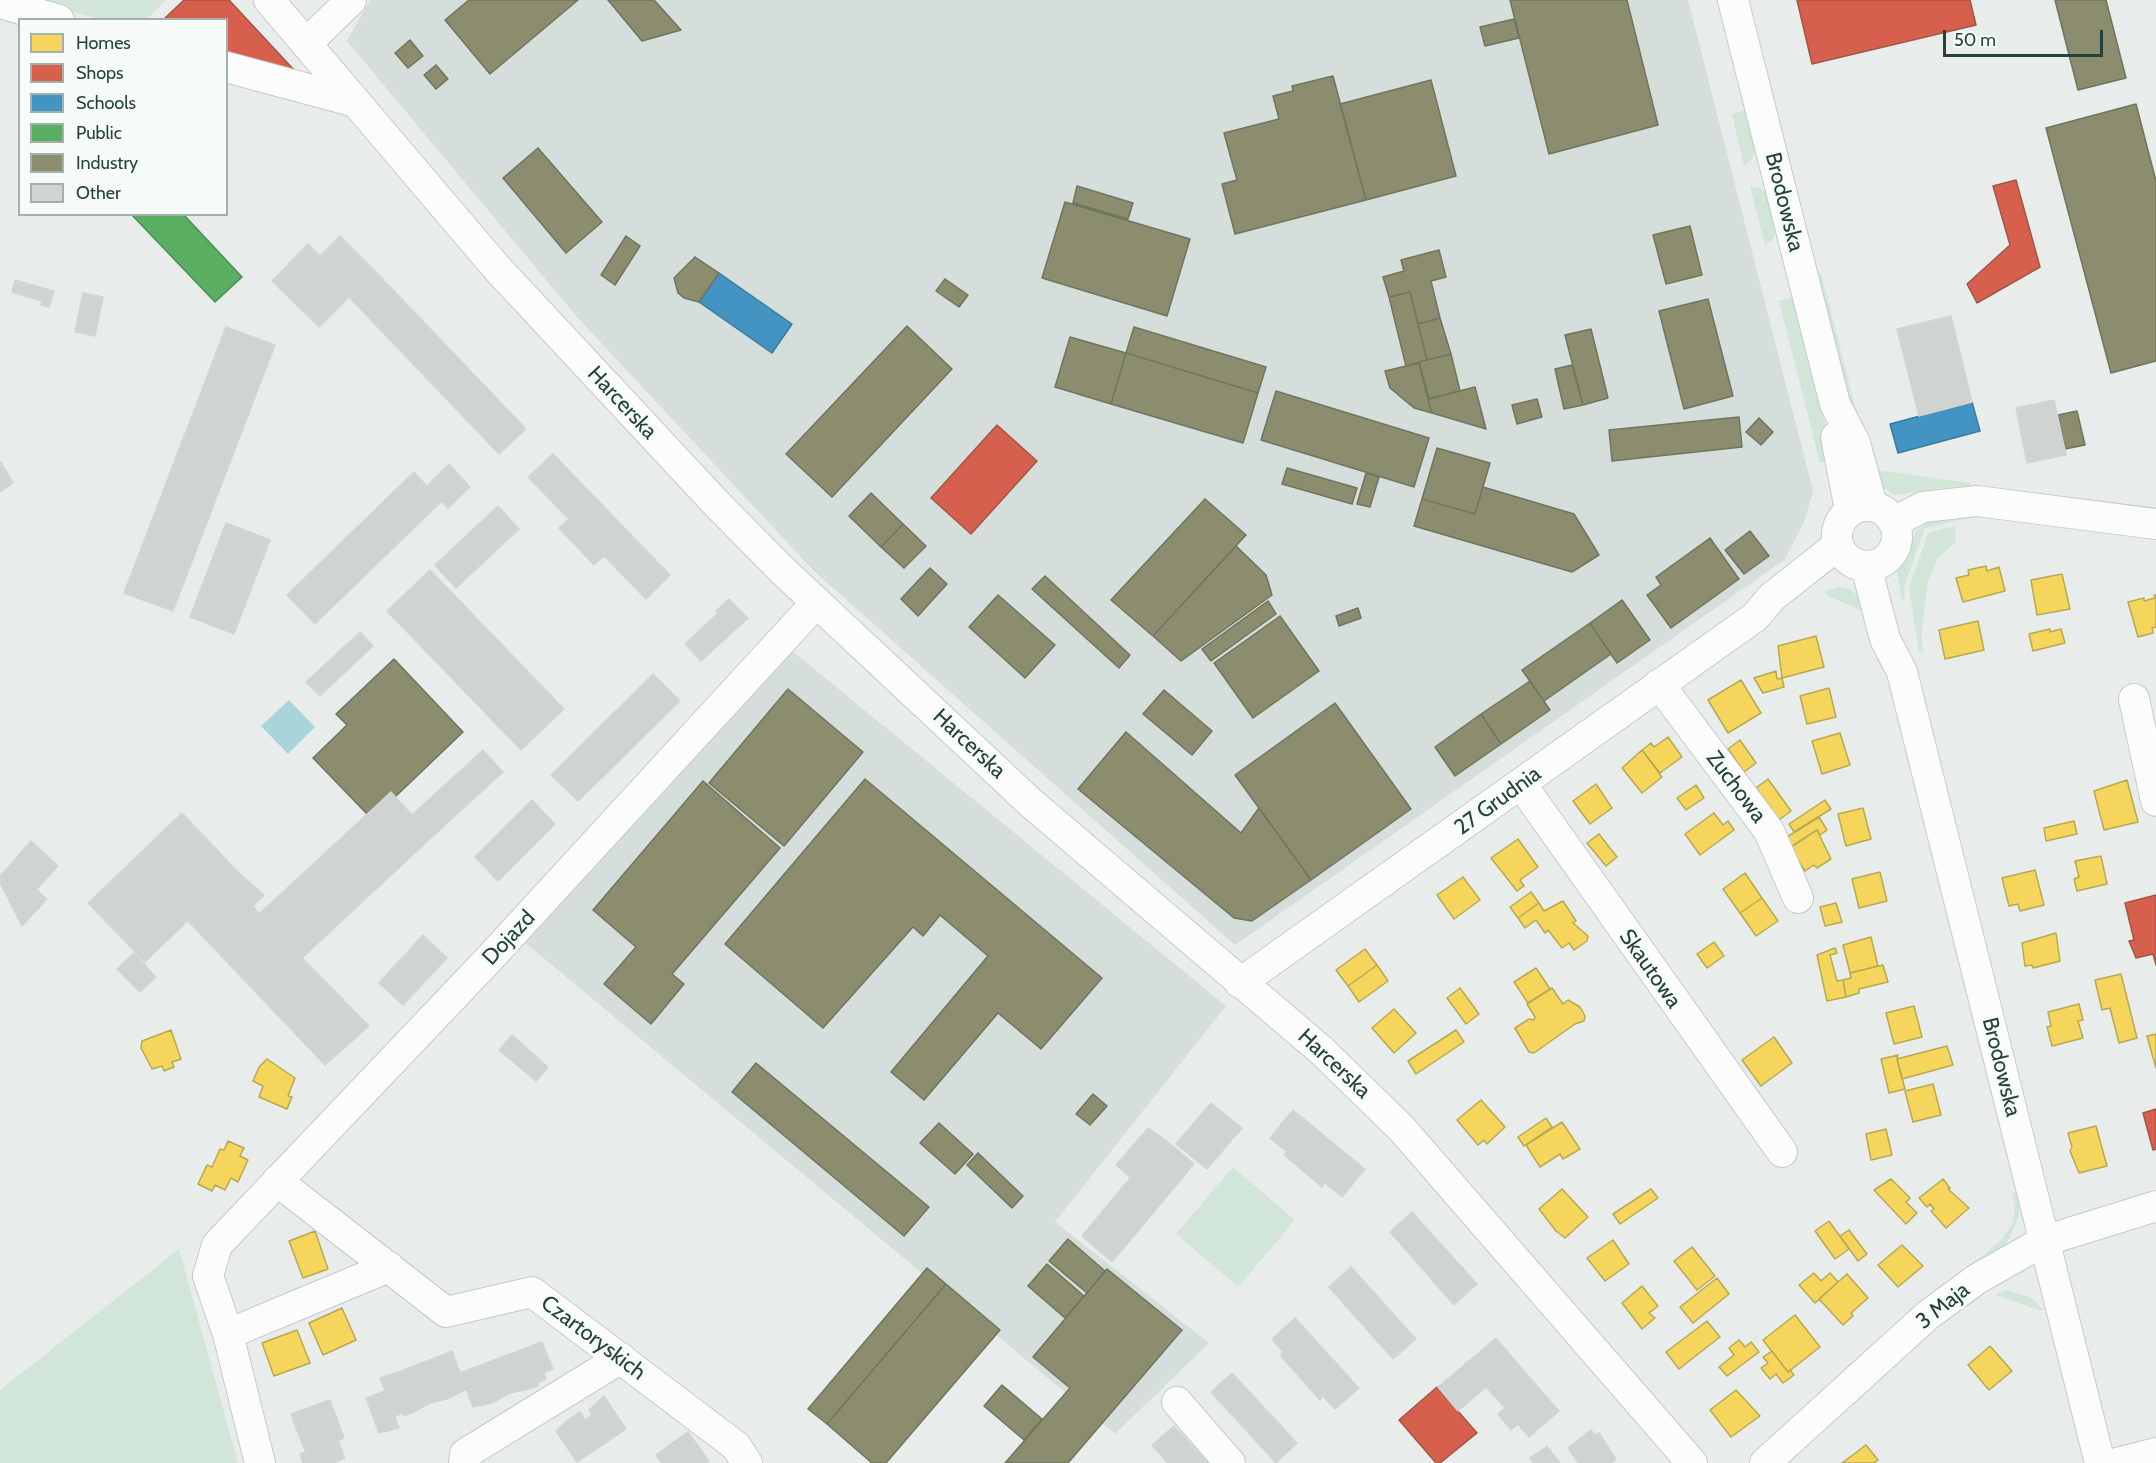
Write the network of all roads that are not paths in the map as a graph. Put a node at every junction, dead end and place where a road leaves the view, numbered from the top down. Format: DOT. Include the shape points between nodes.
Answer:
graph roads {
  1 [pos="269,0"];
  2 [pos="351,0"];
  3 [pos="1733,0"];
  4 [pos="0,3"];
  5 [pos="52,18"];
  6 [pos="306,44"];
  7 [pos="228,67"];
  8 [pos="356,102"];
  9 [pos="1872,513"];
  10 [pos="2156,524"];
  11 [pos="1861,558"];
  12 [pos="817,602"];
  13 [pos="1659,684"];
  14 [pos="2134,699"];
  15 [pos="1521,784"];
  16 [pos="2156,801"];
  17 [pos="1798,898"];
  18 [pos="1239,983"];
  19 [pos="1782,1152"];
  20 [pos="277,1180"];
  21 [pos="2156,1206"];
  22 [pos="2044,1240"];
  23 [pos="388,1267"];
  24 [pos="228,1334"];
  25 [pos="621,1358"];
  26 [pos="1178,1402"];
  27 [pos="2156,1453"];
  28 [pos="260,1463"];
  29 [pos="464,1463"];
  30 [pos="747,1463"];
  31 [pos="1230,1463"];
  32 [pos="1692,1463"];
  33 [pos="1766,1463"];
  34 [pos="2100,1463"];
  35 [pos="2117,1463"];
  1 -- 6 [label="street, Harcerska"];
  2 -- 6 [label="street"];
  3 -- 9 [label="street, Brodowska" via="1835,404 1855,443"];
  4 -- 5 [label="street"];
  6 -- 8 [label="street, Harcerska"];
  7 -- 8 [label="street"];
  8 -- 12 [label="street, Harcerska" via="496,267 715,502"];
  9 -- 10 [label="street" via="1977,501"];
  9 -- 11 [label="street" via="1842,518 1836,534"];
  9 -- 11 [label="street, Brodowska" via="1898,535 1895,549"];
  11 -- 13 [label="street, 27 Grudnia" via="1783,608 1755,617"];
  11 -- 22 [label="street, Brodowska" via="1902,636 1902,672"];
  12 -- 18 [label="street, Harcerska" via="1031,803"];
  12 -- 20 [label="street, Dojazd" via="489,959"];
  13 -- 15 [label="street, 27 Grudnia"];
  13 -- 17 [label="street, Zuchowa" via="1769,831"];
  14 -- 16 [label="street"];
  15 -- 18 [label="street, 27 Grudnia"];
  15 -- 19 [label="street, Skautowa"];
  18 -- 32 [label="street, Harcerska" via="1322,1051 1402,1129"];
  20 -- 23 [label="street, Czartoryskich"];
  20 -- 24 [label="street, Dojazd" via="217,1245 208,1276"];
  21 -- 22 [label="street, 3 Maja"];
  22 -- 33 [label="street, 3 Maja" via="1977,1279 1928,1315"];
  22 -- 34 [label="street, Brodowska"];
  23 -- 24 [label="street"];
  23 -- 25 [label="street, Czartoryskich" via="446,1312 532,1292"];
  24 -- 28 [label="street"];
  25 -- 29 [label="street" via="465,1454"];
  25 -- 30 [label="street, Czartoryskich" via="736,1446"];
  26 -- 31 [label="street"];
  27 -- 35 [label="street"];
}
